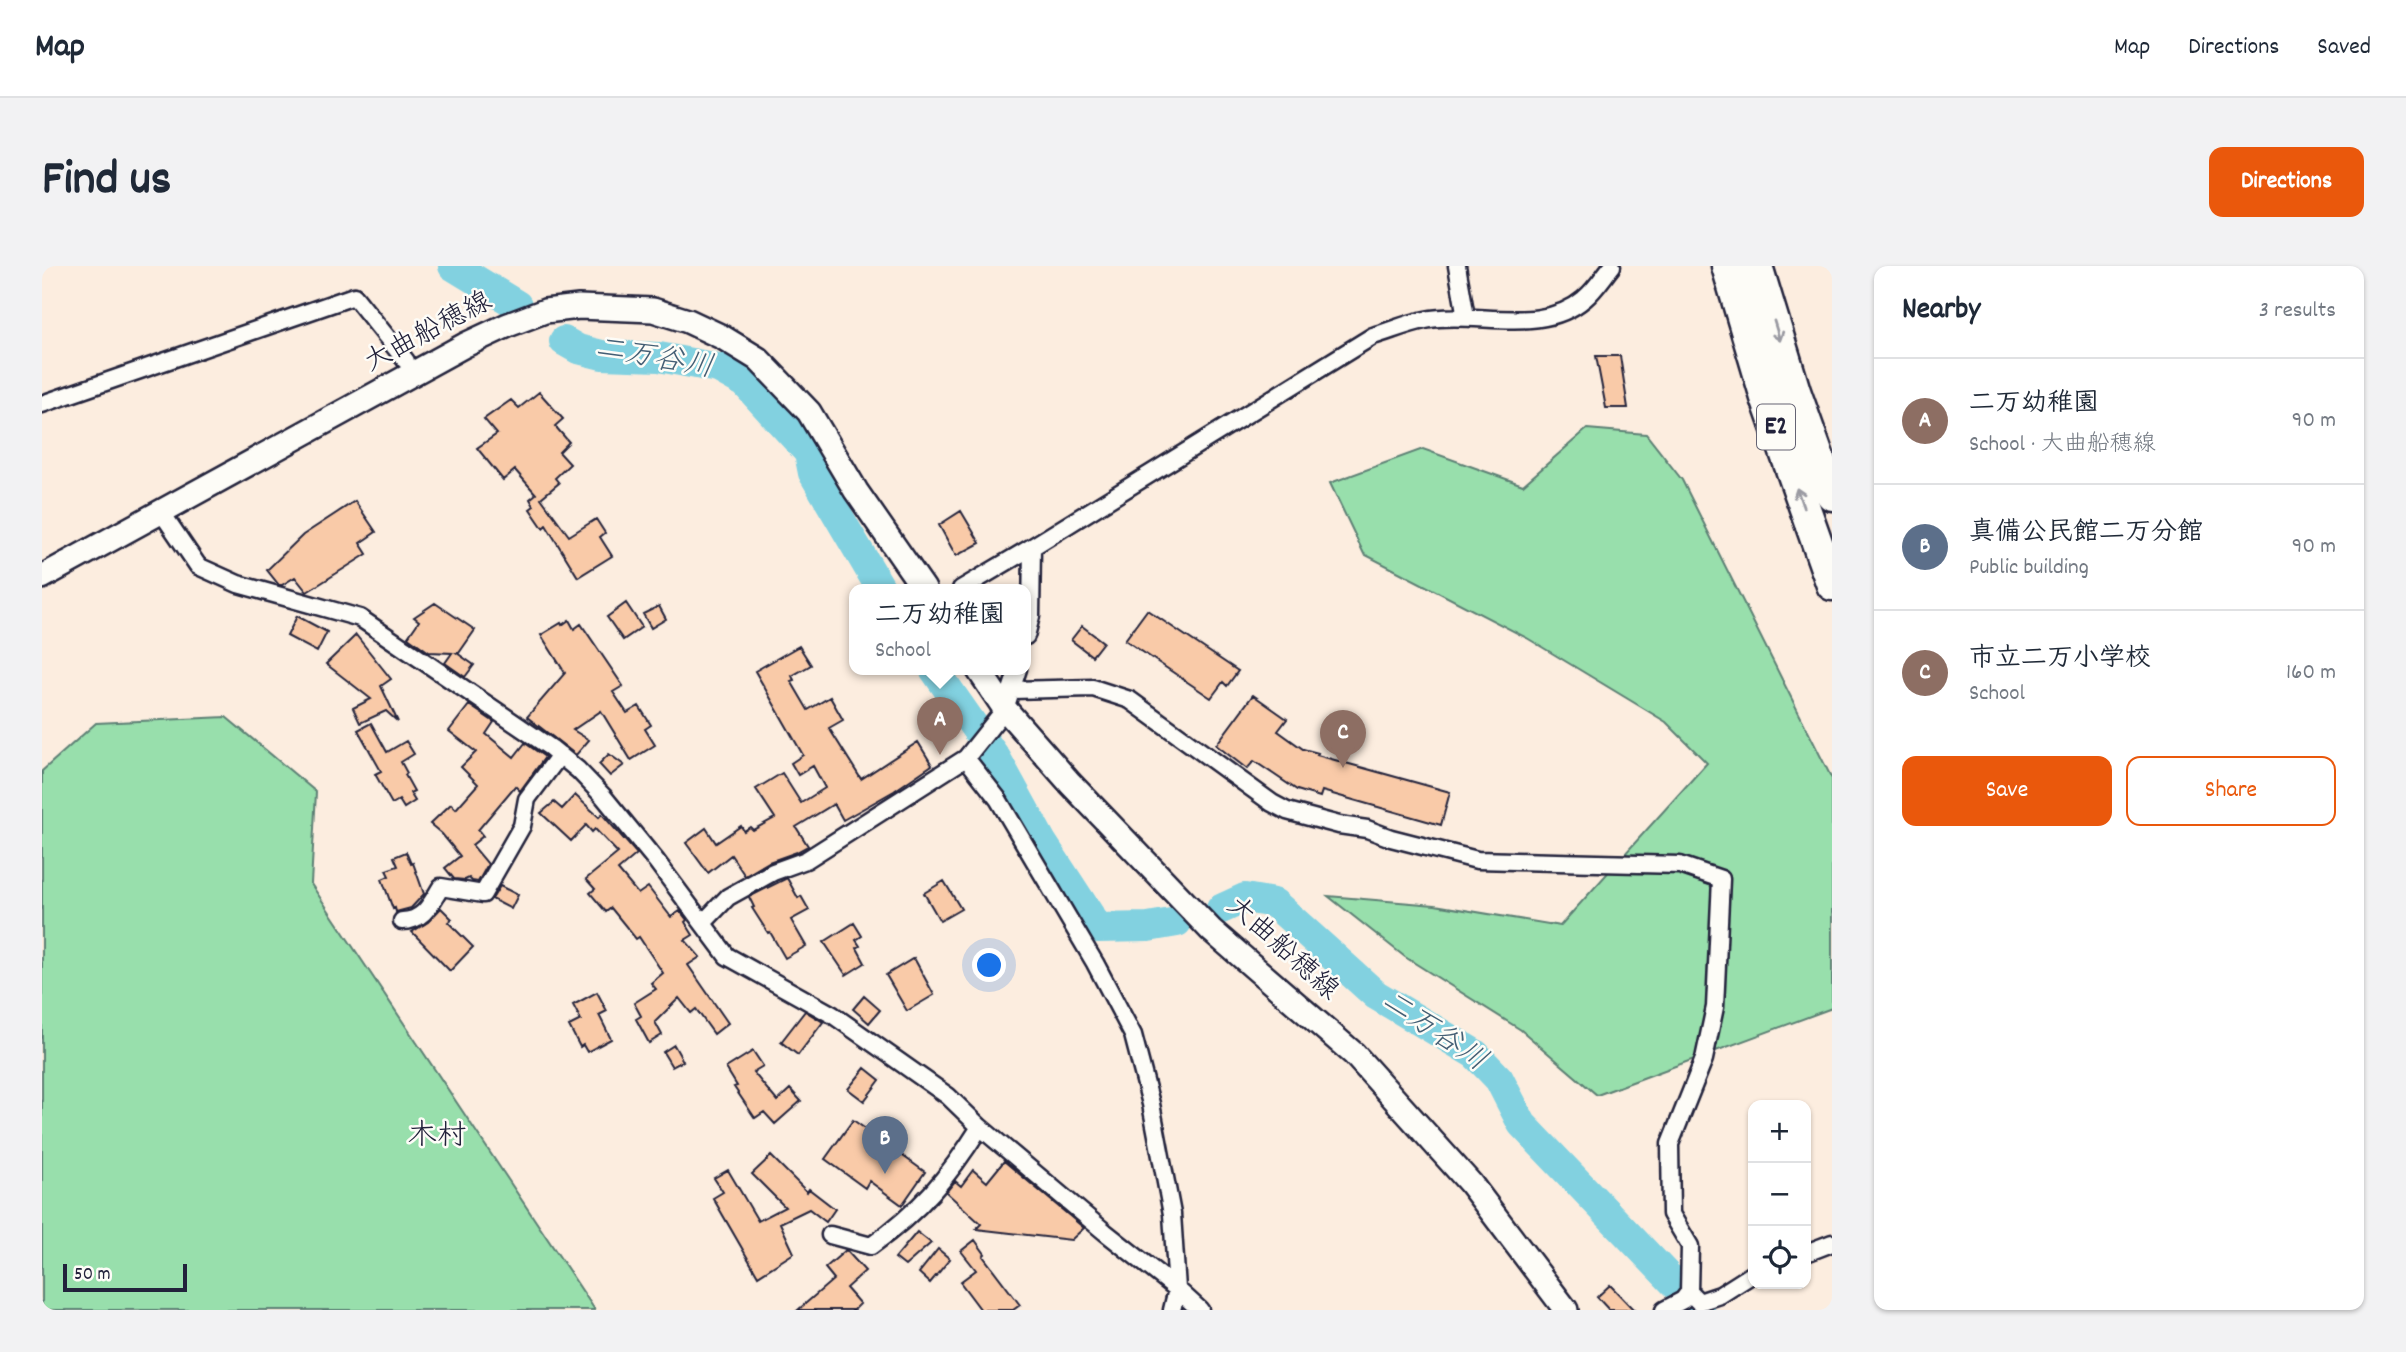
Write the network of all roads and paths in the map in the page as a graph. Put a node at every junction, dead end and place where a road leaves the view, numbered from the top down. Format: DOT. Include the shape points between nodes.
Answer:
graph roads {
  1 [pos="1457,266"];
  2 [pos="1612,266"];
  3 [pos="1727,266"];
  4 [pos="1757,266"];
  5 [pos="1466,317"];
  6 [pos="406,361"];
  7 [pos="42,404"];
  8 [pos="1832,495"];
  9 [pos="162,513"];
  10 [pos="1032,547"];
  11 [pos="42,578"];
  12 [pos="921,584"];
  13 [pos="969,584"];
  14 [pos="1832,585"];
  15 [pos="1031,616"];
  16 [pos="984,675"];
  17 [pos="1015,675"];
  18 [pos="1009,699"];
  19 [pos="559,755"];
  20 [pos="966,758"];
  21 [pos="402,921"];
  22 [pos="703,923"];
  23 [pos="980,1127"];
  24 [pos="830,1236"];
  25 [pos="1832,1243"];
  26 [pos="1811,1251"];
  27 [pos="1748,1276"];
  28 [pos="1177,1289"];
  29 [pos="1689,1292"];
  30 [pos="1172,1310"];
  31 [pos="1200,1310"];
  32 [pos="1566,1310"];
  33 [pos="1664,1310"];
  1 -- 5 [label="street"];
  2 -- 5 [label="street" via="1584,300 1557,314 1531,319"];
  14 -- 3 [label="highway, E2, one-way" via="1766,398"];
  4 -- 8 [label="highway, E2, one-way"];
  5 -- 10 [label="street" via="1425,320 1373,336"];
  6 -- 7 [label="street" via="354,296"];
  9 -- 11 [label="main road, 大曲船穂線"];
  9 -- 12 [label="main road, 大曲船穂線" via="508,325 545,312 579,307 653,310 722,337 758,359 783,384 809,412 856,491"];
  9 -- 19 [label="street" via="198,566 238,584 360,618"];
  10 -- 13 [label="street"];
  10 -- 15 [label="street"];
  16 -- 18 [label="main road, 大曲船穂線"];
  17 -- 18 [label="street"];
  18 -- 20 [label="street"];
  18 -- 29 [label="street" via="1093,688 1130,700 1287,811 1477,860 1680,865 1721,879 1715,1007 1704,1059 1670,1143 1671,1214 1690,1246"];
  18 -- 32 [label="main road, 大曲船穂線" via="1070,783 1211,930 1354,1054 1470,1183"];
  19 -- 21 [label="street" via="527,799 522,826 483,894 442,887 425,912 413,921"];
  19 -- 22 [label="street" via="603,796"];
  20 -- 22 [label="street" via="806,860 728,897"];
  20 -- 28 [label="street" via="998,799 1133,1035 1172,1214"];
  22 -- 23 [label="street" via="727,956 833,1015 948,1096"];
  23 -- 24 [label="street" via="931,1195 871,1246"];
  23 -- 28 [label="street"];
  25 -- 26 [label="street"];
  27 -- 29 [label="street" via="1699,1302"];
  28 -- 30 [label="street"];
  28 -- 31 [label="street"];
  29 -- 33 [label="street"];
}
